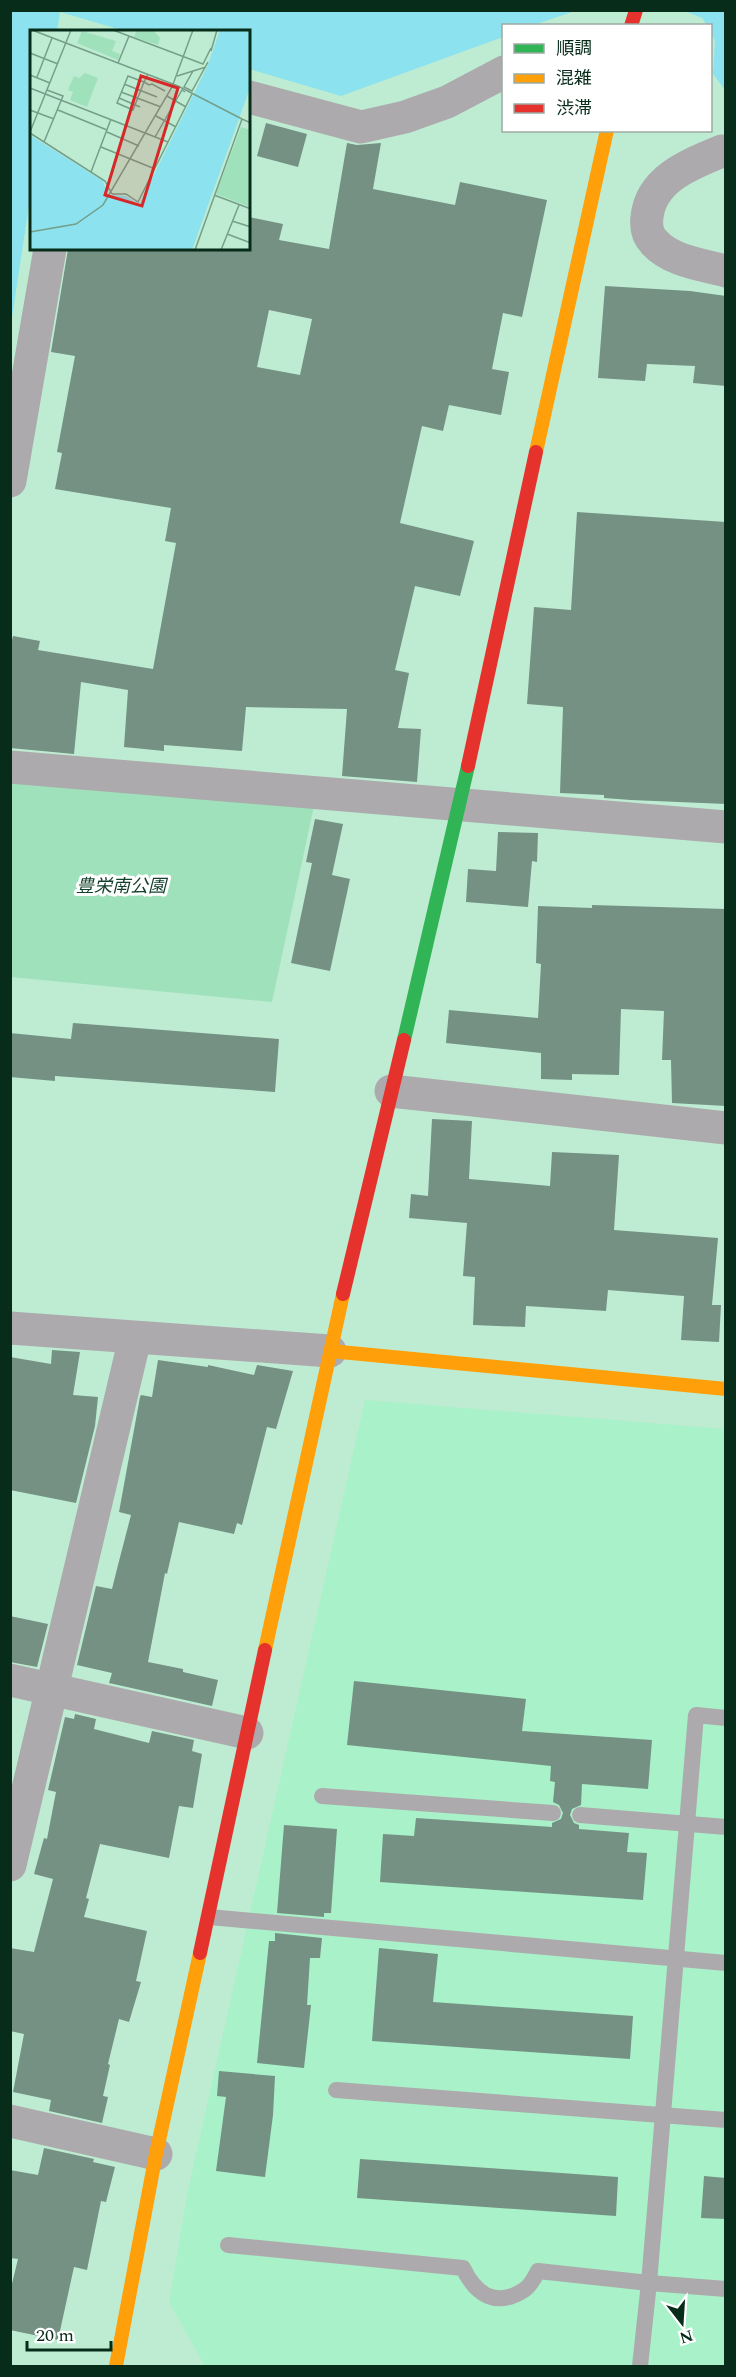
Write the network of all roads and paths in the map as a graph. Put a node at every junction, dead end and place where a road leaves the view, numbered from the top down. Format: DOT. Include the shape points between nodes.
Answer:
graph roads {
  1 [pos="502,73"];
  2 [pos="250,97"];
  3 [pos="607,132"];
  4 [pos="719,146"];
  5 [pos="50,250"];
  6 [pos="726,271"];
  7 [pos="10,481"];
  8 [pos="10,767"];
  9 [pos="459,806"];
  10 [pos="726,827"];
  11 [pos="391,1091"];
  12 [pos="726,1128"];
  13 [pos="10,1328"];
  14 [pos="135,1338"];
  15 [pos="330,1351"];
  16 [pos="726,1389"];
  17 [pos="10,1680"];
  18 [pos="52,1689"];
  19 [pos="726,1718"];
  20 [pos="247,1734"];
  21 [pos="322,1796"];
  22 [pos="553,1813"];
  23 [pos="580,1815"];
  24 [pos="687,1824"];
  25 [pos="726,1827"];
  26 [pos="10,1865"];
  27 [pos="209,1917"];
  28 [pos="676,1959"];
  29 [pos="726,1963"];
  30 [pos="336,2090"];
  31 [pos="663,2114"];
  32 [pos="726,2120"];
  33 [pos="10,2121"];
  34 [pos="156,2154"];
  35 [pos="228,2245"];
  36 [pos="649,2283"];
  37 [pos="726,2289"];
  38 [pos="116,2367"];
  39 [pos="640,2367"];
  1 -- 2 [label="street" via="447,102 361,127"];
  3 -- 9 [label="street"];
  4 -- 6 [label="street" via="663,183 652,196 646,226 653,242 666,252"];
  5 -- 7 [label="street"];
  8 -- 9 [label="street"];
  9 -- 10 [label="street"];
  9 -- 11 [label="street"];
  11 -- 12 [label="street"];
  11 -- 15 [label="street"];
  13 -- 14 [label="street"];
  14 -- 15 [label="street"];
  14 -- 18 [label="street"];
  15 -- 16 [label="street"];
  15 -- 20 [label="street"];
  17 -- 18 [label="street"];
  18 -- 20 [label="street"];
  18 -- 26 [label="street"];
  19 -- 24 [label="lane" via="696,1715"];
  20 -- 27 [label="street"];
  21 -- 22 [label="lane"];
  23 -- 24 [label="lane"];
  24 -- 25 [label="lane"];
  24 -- 28 [label="lane"];
  27 -- 28 [label="lane"];
  27 -- 34 [label="street"];
  28 -- 29 [label="lane"];
  28 -- 31 [label="lane"];
  30 -- 31 [label="lane"];
  31 -- 32 [label="lane"];
  31 -- 36 [label="lane"];
  33 -- 34 [label="street"];
  34 -- 38 [label="street"];
  35 -- 36 [label="lane" via="463,2268 482,2295 504,2298 526,2289 538,2271"];
  36 -- 37 [label="lane"];
  36 -- 39 [label="lane"];
}
